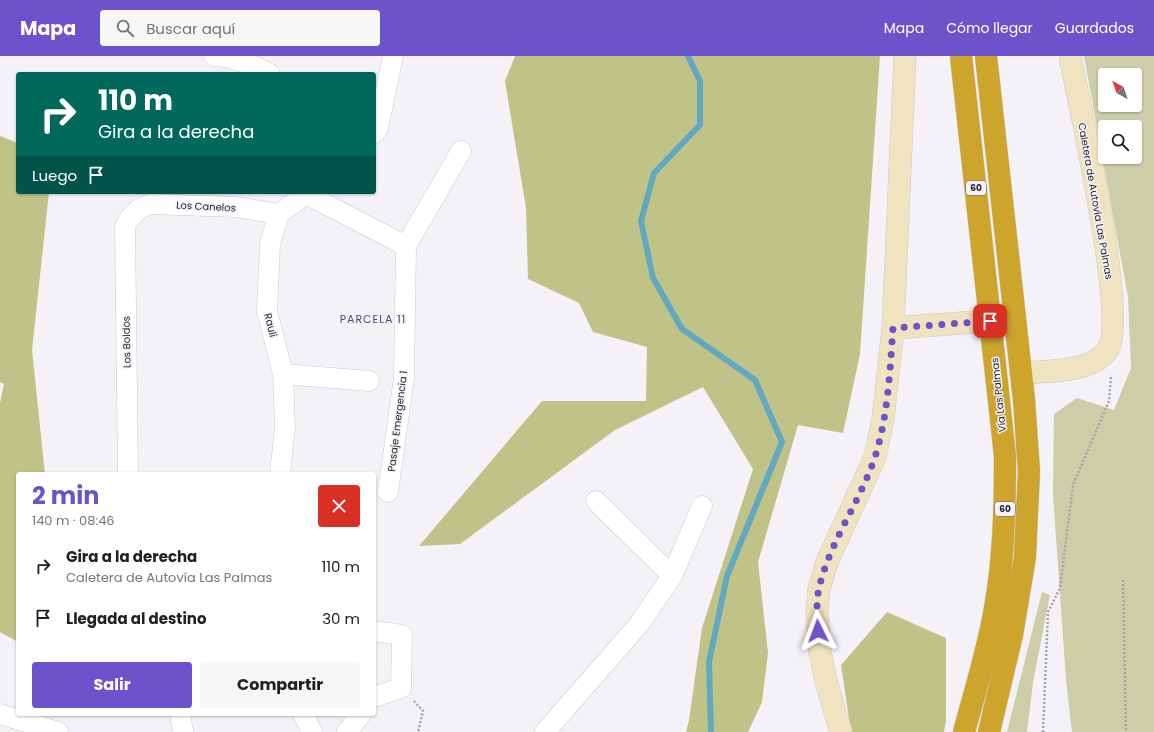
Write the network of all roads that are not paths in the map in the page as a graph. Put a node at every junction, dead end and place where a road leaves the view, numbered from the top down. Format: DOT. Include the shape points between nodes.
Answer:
graph roads {
  1 [pos="214,56"];
  2 [pos="393,56"];
  3 [pos="905,56"];
  4 [pos="961,56"];
  5 [pos="986,56"];
  6 [pos="1070,56"];
  7 [pos="267,72"];
  8 [pos="376,125"];
  9 [pos="461,151"];
  10 [pos="307,194"];
  11 [pos="310,194"];
  12 [pos="134,212"];
  13 [pos="279,214"];
  14 [pos="406,246"];
  15 [pos="990,321"];
  16 [pos="893,328"];
  17 [pos="1021,373"];
  18 [pos="283,374"];
  19 [pos="369,381"];
  20 [pos="128,472"];
  21 [pos="280,472"];
  22 [pos="388,492"];
  23 [pos="596,501"];
  24 [pos="702,506"];
  25 [pos="672,576"];
  26 [pos="376,631"];
  27 [pos="376,696"];
  28 [pos="0,714"];
  29 [pos="180,716"];
  30 [pos="303,716"];
  31 [pos="359,716"];
  32 [pos="58,732"];
  33 [pos="183,732"];
  34 [pos="312,732"];
  35 [pos="347,732"];
  36 [pos="545,732"];
  37 [pos="841,732"];
  38 [pos="964,732"];
  39 [pos="989,732"];
  1 -- 7 [label="street" via="230,56"];
  2 -- 8 [label="street"];
  3 -- 16 [label="street"];
  4 -- 15 [label="highway, Vía Las Palmas / 60"];
  5 -- 17 [label="highway, 60"];
  6 -- 17 [label="street, Caletera de Autovía Las Palmas" via="1103,229 1110,276 1113,336 1107,351 1099,358 1081,366"];
  9 -- 14 [label="street"];
  10 -- 13 [label="street"];
  11 -- 14 [label="street"];
  12 -- 13 [label="street, Los Canelos" via="151,204 236,207"];
  12 -- 20 [label="street, Los Boldos" via="125,227"];
  13 -- 18 [label="street, Raulí" via="270,243 267,311"];
  14 -- 22 [label="street, Pasaje Emergencia 1" via="404,378"];
  15 -- 16 [label="street"];
  15 -- 38 [label="highway, Vía Las Palmas / 60" via="1005,456 1005,518 995,609"];
  16 -- 37 [label="street" via="883,419 875,457 830,556 819,589 817,611 820,652"];
  17 -- 39 [label="highway, 60" via="1029,471 1025,557 1012,635"];
  18 -- 19 [label="street"];
  18 -- 21 [label="street, Raulí" via="285,427"];
  23 -- 25 [label="street"];
  24 -- 25 [label="street"];
  25 -- 36 [label="street" via="640,623"];
  26 -- 27 [label="street" via="402,635 401,688"];
  28 -- 32 [label="street"];
  29 -- 33 [label="street"];
  30 -- 34 [label="street"];
  31 -- 35 [label="street"];
}
